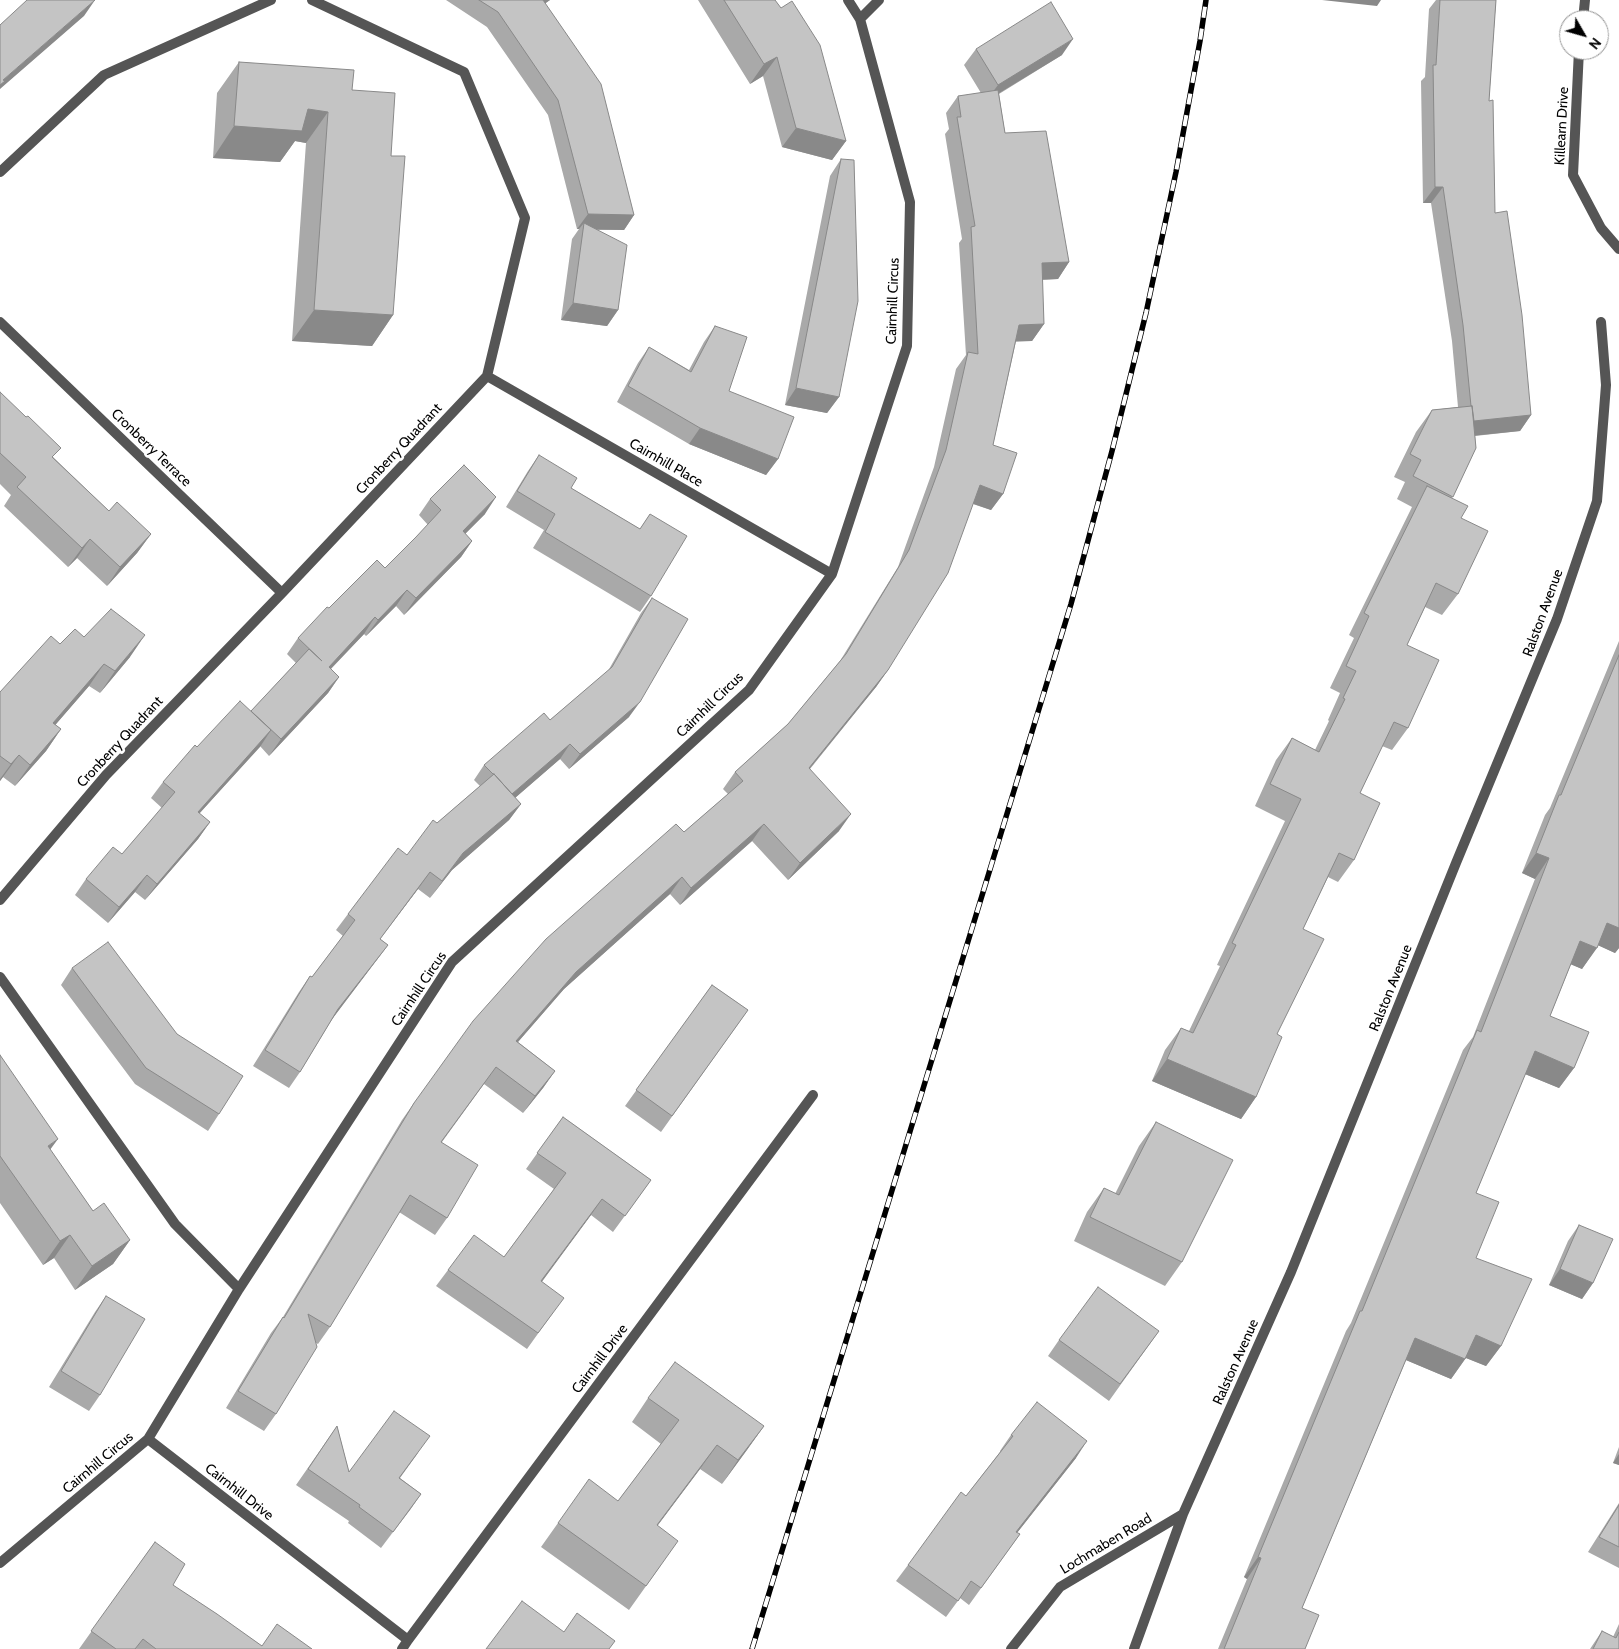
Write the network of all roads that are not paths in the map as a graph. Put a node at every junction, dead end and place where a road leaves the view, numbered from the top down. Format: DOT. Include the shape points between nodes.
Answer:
graph roads {
  1 [pos="271,0"];
  2 [pos="312,0"];
  3 [pos="848,0"];
  4 [pos="879,0"];
  5 [pos="860,20"];
  6 [pos="1579,60"];
  7 [pos="0,172"];
  8 [pos="1619,249"];
  9 [pos="0,322"];
  10 [pos="1601,322"];
  11 [pos="487,376"];
  12 [pos="832,574"];
  13 [pos="282,593"];
  14 [pos="0,900"];
  15 [pos="0,977"];
  16 [pos="813,1095"];
  17 [pos="239,1289"];
  18 [pos="148,1439"];
  19 [pos="1184,1514"];
  20 [pos="0,1563"];
  21 [pos="408,1640"];
  22 [pos="402,1649"];
  23 [pos="1011,1649"];
  24 [pos="1134,1649"];
  1 -- 7 [label="street" via="104,75"];
  2 -- 11 [label="street, Cronberry Quadrant" via="464,72 525,218"];
  3 -- 5 [label="street, Cairnhill Circus"];
  4 -- 5 [label="street"];
  5 -- 12 [label="street, Cairnhill Circus" via="910,202 907,346"];
  6 -- 8 [label="street, Killearn Drive" via="1573,175 1601,228"];
  9 -- 13 [label="street, Cronberry Terrace"];
  10 -- 19 [label="street, Ralston Avenue" via="1606,385 1597,501 1557,618 1291,1272"];
  11 -- 12 [label="street, Cairnhill Place"];
  11 -- 13 [label="street, Cronberry Quadrant"];
  12 -- 17 [label="street, Cairnhill Circus" via="749,690 452,962"];
  13 -- 14 [label="street, Cronberry Quadrant" via="106,775"];
  15 -- 17 [label="street" via="175,1224"];
  16 -- 21 [label="street, Cairnhill Drive"];
  17 -- 18 [label="street, Cairnhill Circus"];
  18 -- 20 [label="street, Cairnhill Circus"];
  18 -- 21 [label="street, Cairnhill Drive"];
  19 -- 23 [label="street, Lochmaben Road" via="1060,1587"];
  19 -- 24 [label="street, Ralston Avenue"];
  21 -- 22 [label="street, Cairnhill Drive"];
}
